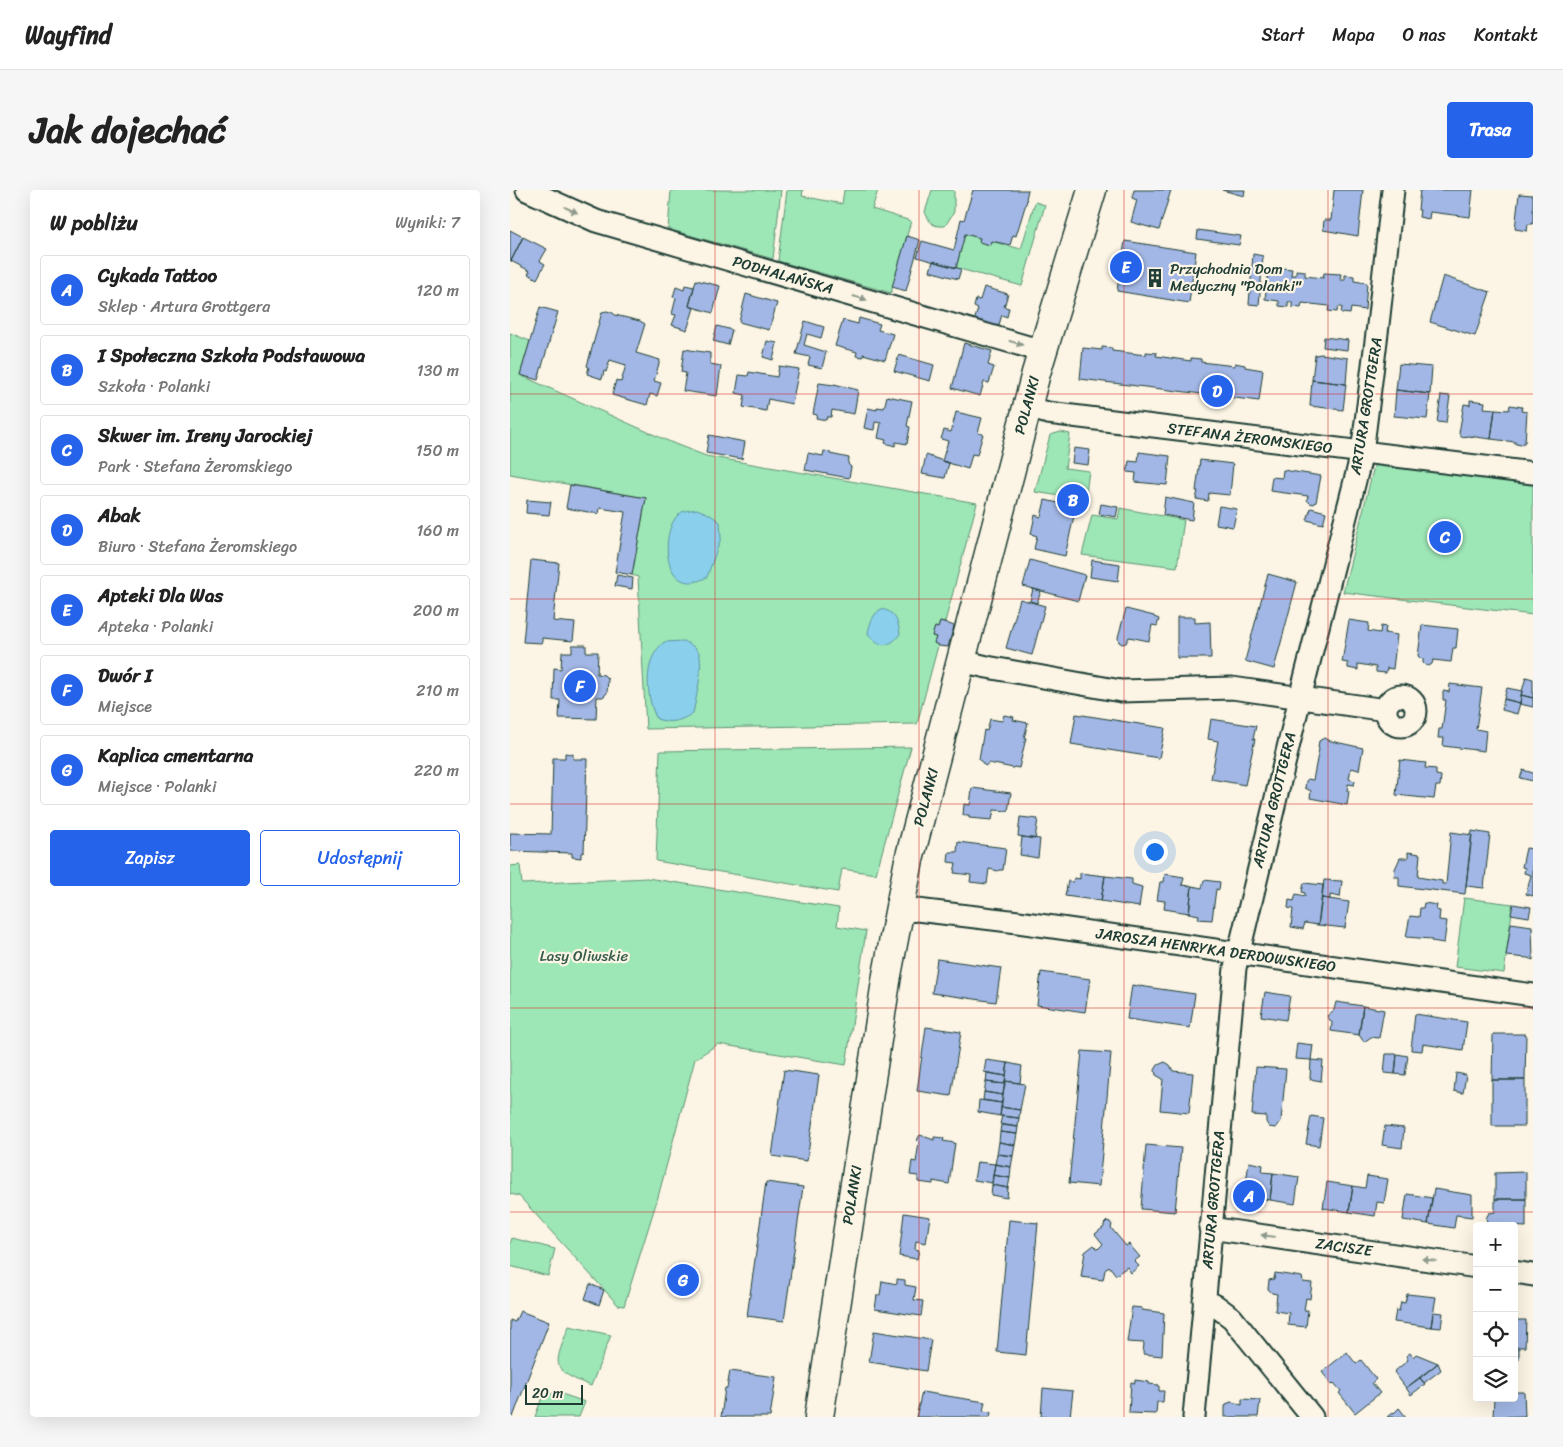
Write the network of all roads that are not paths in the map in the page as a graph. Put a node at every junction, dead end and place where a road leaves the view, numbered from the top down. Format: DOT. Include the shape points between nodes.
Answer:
graph roads {
  1 [pos="527,190"];
  2 [pos="1092,190"];
  3 [pos="1393,190"];
  4 [pos="1042,351"];
  5 [pos="1027,407"];
  6 [pos="1362,453"];
  7 [pos="1533,473"];
  8 [pos="961,661"];
  9 [pos="1300,698"];
  10 [pos="1386,710"];
  11 [pos="898,912"];
  12 [pos="1238,953"];
  13 [pos="1533,995"];
  14 [pos="1210,1228"];
  15 [pos="1473,1266"];
  16 [pos="1518,1273"];
  17 [pos="1533,1275"];
  18 [pos="1204,1300"];
  19 [pos="819,1417"];
  20 [pos="1194,1417"];
  21 [pos="1312,1417"];
  1 -- 4 [label="street, PODHALAŃSKA, one-way" via="596,221"];
  2 -- 4 [label="street, POLANKI"];
  3 -- 6 [label="street, ARTURA GROTTGERA"];
  4 -- 5 [label="street, POLANKI"];
  5 -- 6 [label="street, STEFANA ŻEROMSKIEGO" via="1048,413"];
  5 -- 8 [label="street, POLANKI"];
  6 -- 7 [label="street, STEFANA ŻEROMSKIEGO"];
  6 -- 9 [label="street, ARTURA GROTTGERA"];
  8 -- 9 [label="street" via="1121,691 1232,688"];
  8 -- 11 [label="street, POLANKI"];
  9 -- 10 [label="street"];
  9 -- 12 [label="street, ARTURA GROTTGERA"];
  11 -- 12 [label="street, JAROSZA HENRYKA DERDOWSKIEGO" via="917,910 1009,921"];
  11 -- 19 [label="street, POLANKI"];
  12 -- 13 [label="street, JAROSZA HENRYKA DERDOWSKIEGO"];
  12 -- 14 [label="street, ARTURA GROTTGERA"];
  15 -- 14 [label="street, ZACISZE, one-way"];
  14 -- 18 [label="street, ARTURA GROTTGERA"];
  16 -- 17 [label="street"];
  18 -- 20 [label="street, ARTURA GROTTGERA"];
  18 -- 21 [label="street" via="1232,1318"];
}
